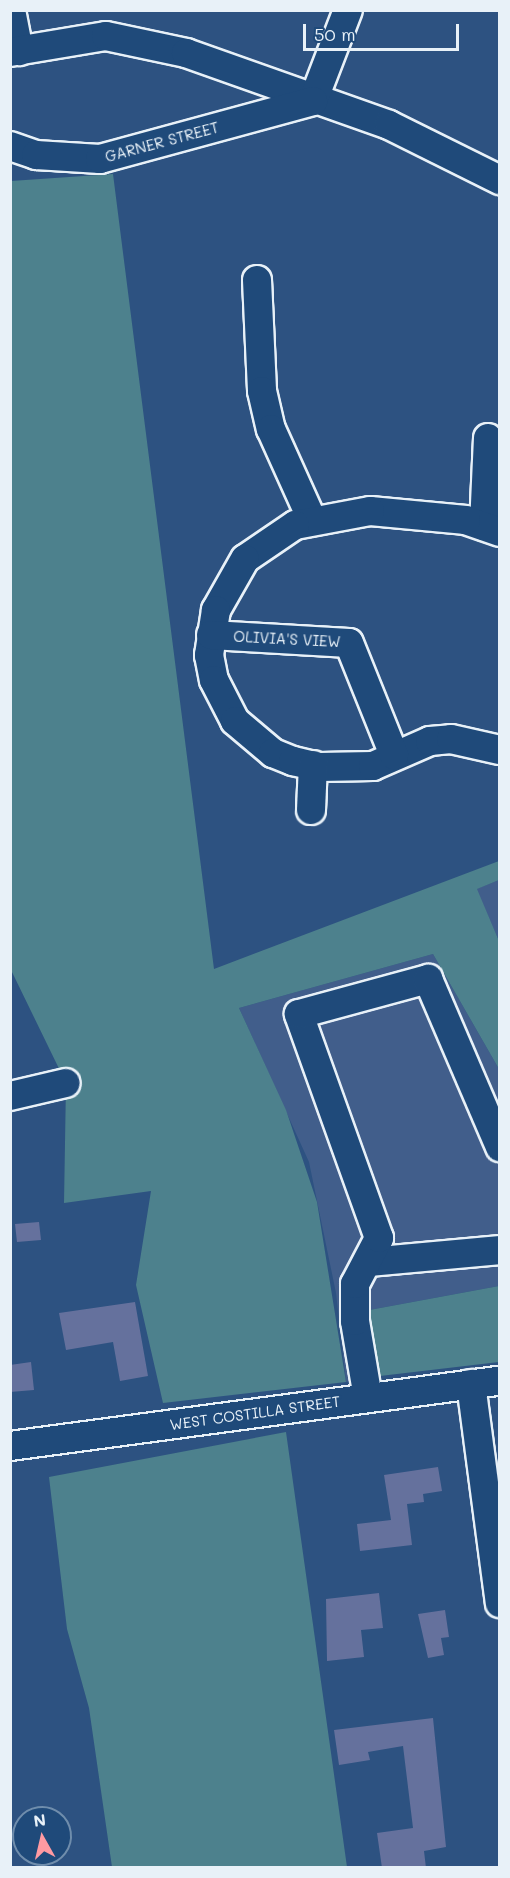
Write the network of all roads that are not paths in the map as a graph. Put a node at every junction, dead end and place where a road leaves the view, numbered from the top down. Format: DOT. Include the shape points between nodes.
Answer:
graph roads {
  1 [pos="11,10"];
  2 [pos="348,10"];
  3 [pos="15,51"];
  4 [pos="313,101"];
  5 [pos="10,146"];
  6 [pos="500,180"];
  7 [pos="257,280"];
  8 [pos="488,438"];
  9 [pos="312,520"];
  10 [pos="492,529"];
  11 [pos="211,635"];
  12 [pos="500,750"];
  13 [pos="394,755"];
  14 [pos="313,765"];
  15 [pos="311,810"];
  16 [pos="66,1083"];
  17 [pos="10,1096"];
  18 [pos="500,1147"];
  19 [pos="500,1250"];
  20 [pos="369,1262"];
  21 [pos="500,1381"];
  22 [pos="471,1384"];
  23 [pos="368,1398"];
  24 [pos="10,1446"];
  25 [pos="500,1603"];
  1 -- 3 [label="street"];
  2 -- 4 [label="street"];
  3 -- 4 [label="street" via="106,36 186,53"];
  4 -- 5 [label="street, GARNER STREET" via="100,159 36,155"];
  4 -- 6 [label="street" via="389,125"];
  7 -- 9 [label="street" via="262,391 271,429"];
  8 -- 10 [label="street"];
  9 -- 10 [label="street" via="370,511"];
  9 -- 11 [label="street" via="245,558 226,588"];
  11 -- 13 [label="street, OLIVIA'S VIEW" via="349,643"];
  11 -- 14 [label="street" via="214,680 235,721 273,753"];
  12 -- 13 [label="street" via="451,739"];
  13 -- 14 [label="street" via="372,766"];
  14 -- 15 [label="street"];
  16 -- 17 [label="street"];
  18 -- 20 [label="street" via="428,979 299,1014 370,1204 379,1238"];
  19 -- 20 [label="street"];
  20 -- 23 [label="street" via="355,1284 355,1321"];
  21 -- 22 [label="street, WEST COSTILLA STREET"];
  22 -- 23 [label="street, WEST COSTILLA STREET"];
  22 -- 25 [label="street"];
  23 -- 24 [label="street, WEST COSTILLA STREET"];
}
